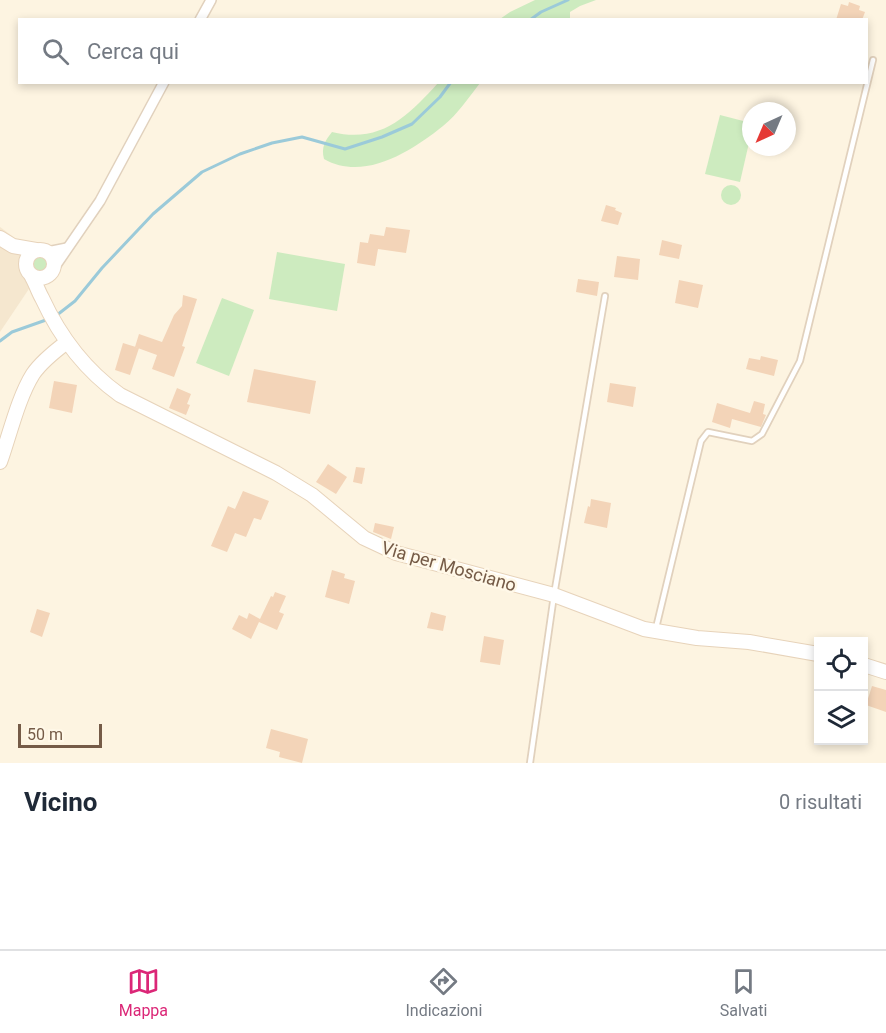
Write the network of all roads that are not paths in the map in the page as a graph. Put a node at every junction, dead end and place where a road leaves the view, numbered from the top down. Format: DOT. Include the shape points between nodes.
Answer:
graph roads {
  1 [pos="211,0"];
  2 [pos="201,18"];
  3 [pos="873,60"];
  4 [pos="868,81"];
  5 [pos="163,84"];
  6 [pos="867,84"];
  7 [pos="0,238"];
  8 [pos="13,246"];
  9 [pos="67,248"];
  10 [pos="41,251"];
  11 [pos="29,271"];
  12 [pos="53,271"];
  13 [pos="605,296"];
  14 [pos="46,307"];
  15 [pos="67,342"];
  16 [pos="0,462"];
  17 [pos="554,595"];
  18 [pos="656,631"];
  19 [pos="814,653"];
  20 [pos="868,666"];
  21 [pos="886,672"];
  22 [pos="530,763"];
  1 -- 2 [label="street"];
  3 -- 4 [label="lane"];
  5 -- 9 [label="street" via="100,201"];
  6 -- 18 [label="lane" via="800,361 762,434 752,441 708,432 701,441"];
  7 -- 8 [label="main road, Via per Mosciano"];
  8 -- 10 [label="main road, Via per Mosciano"];
  8 -- 11 [label="main road, Via per Mosciano"];
  9 -- 10 [label="street"];
  9 -- 12 [label="street"];
  10 -- 11 [label="main road" via="29,254"];
  10 -- 12 [label="main road" via="53,259"];
  11 -- 12 [label="main road" via="41,279"];
  11 -- 14 [label="main road, Via per Mosciano"];
  12 -- 14 [label="main road"];
  13 -- 17 [label="lane"];
  14 -- 15 [label="main road, Via per Mosciano"];
  15 -- 16 [label="main road" via="47,358 25,390"];
  15 -- 17 [label="main road, Via per Mosciano" via="87,368 120,395 276,473 312,495 374,544"];
  17 -- 18 [label="main road, Via per Mosciano"];
  17 -- 22 [label="lane"];
  18 -- 19 [label="main road, Via per Mosciano"];
  20 -- 21 [label="main road"];
}
